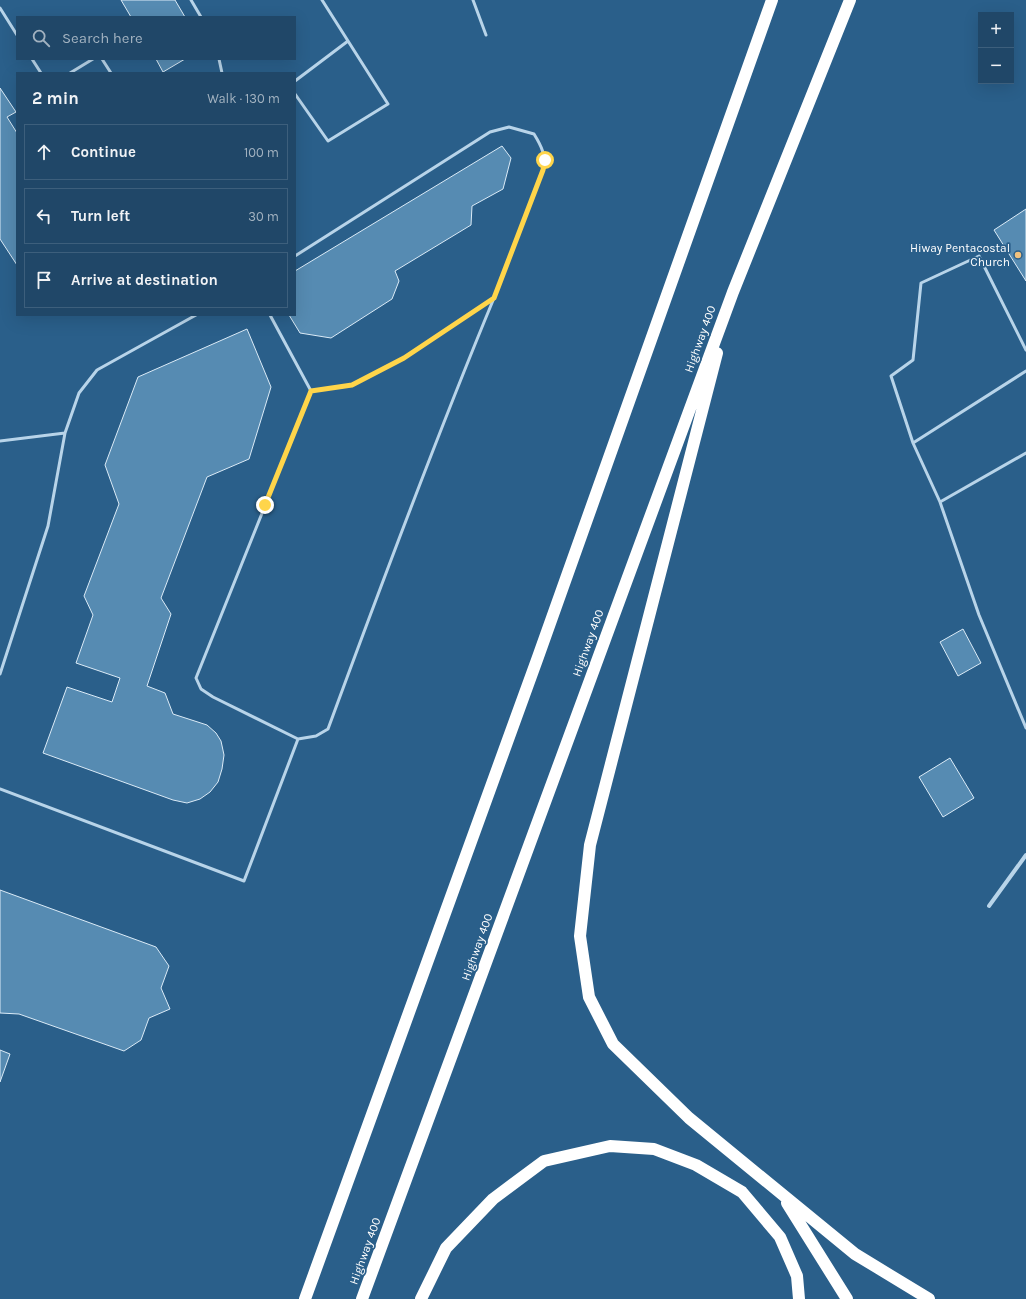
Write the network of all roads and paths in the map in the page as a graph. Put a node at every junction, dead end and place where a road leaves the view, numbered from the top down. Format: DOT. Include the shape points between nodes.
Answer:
graph roads {
  1 [pos="191,0"];
  2 [pos="322,0"];
  3 [pos="473,0"];
  4 [pos="772,0"];
  5 [pos="850,0"];
  6 [pos="0,8"];
  7 [pos="200,16"];
  8 [pos="16,33"];
  9 [pos="486,35"];
  10 [pos="348,41"];
  11 [pos="33,60"];
  12 [pos="91,60"];
  13 [pos="103,60"];
  14 [pos="219,60"];
  15 [pos="40,72"];
  16 [pos="72,72"];
  17 [pos="110,72"];
  18 [pos="222,72"];
  19 [pos="296,80"];
  20 [pos="296,95"];
  21 [pos="296,255"];
  22 [pos="733,292"];
  23 [pos="494,298"];
  24 [pos="194,316"];
  25 [pos="271,316"];
  26 [pos="1026,340"];
  27 [pos="1022,343"];
  28 [pos="1026,350"];
  29 [pos="1026,371"];
  30 [pos="311,391"];
  31 [pos="65,433"];
  32 [pos="0,441"];
  33 [pos="913,443"];
  34 [pos="1026,453"];
  35 [pos="940,502"];
  36 [pos="0,674"];
  37 [pos="1026,728"];
  38 [pos="298,739"];
  39 [pos="0,789"];
  40 [pos="1026,855"];
  41 [pos="989,906"];
  42 [pos="782,1193"];
  43 [pos="305,1299"];
  44 [pos="362,1299"];
  45 [pos="421,1299"];
  46 [pos="799,1299"];
  47 [pos="847,1299"];
  48 [pos="929,1299"];
  1 -- 7 [label="lane"];
  2 -- 10 [label="lane"];
  3 -- 9 [label="lane"];
  4 -- 43 [label="highway" via="538,657"];
  5 -- 22 [label="highway, Highway 400"];
  6 -- 8 [label="lane"];
  10 -- 19 [label="lane"];
  10 -- 20 [label="lane" via="388,104 328,141"];
  11 -- 15 [label="lane"];
  12 -- 16 [label="lane"];
  13 -- 17 [label="lane"];
  14 -- 18 [label="lane"];
  21 -- 23 [label="lane" via="490,132 509,127 534,134 541,144 545,160"];
  22 -- 42 [label="highway" via="590,845 580,936 589,997 613,1044 689,1118"];
  22 -- 44 [label="highway, Highway 400"];
  23 -- 30 [label="lane" via="404,358 352,385"];
  23 -- 38 [label="lane" via="460,379 328,729 316,736"];
  24 -- 31 [label="lane" via="97,370 79,393"];
  25 -- 30 [label="lane"];
  26 -- 27 [label="lane"];
  27 -- 28 [label="lane"];
  27 -- 33 [label="lane" via="979,256 921,283 912,360 891,376"];
  29 -- 33 [label="lane"];
  30 -- 38 [label="lane" via="196,678 201,689 213,697"];
  31 -- 32 [label="lane"];
  31 -- 36 [label="lane" via="48,526"];
  33 -- 35 [label="lane"];
  34 -- 35 [label="lane"];
  35 -- 37 [label="lane" via="979,615"];
  38 -- 39 [label="lane" via="244,880"];
  40 -- 41 [label="street"];
  42 -- 47 [label="highway"];
  42 -- 48 [label="highway" via="856,1254"];
  45 -- 46 [label="highway" via="446,1248 493,1199 544,1162 610,1146 654,1149 696,1165 742,1192 780,1237 797,1276"];
}
